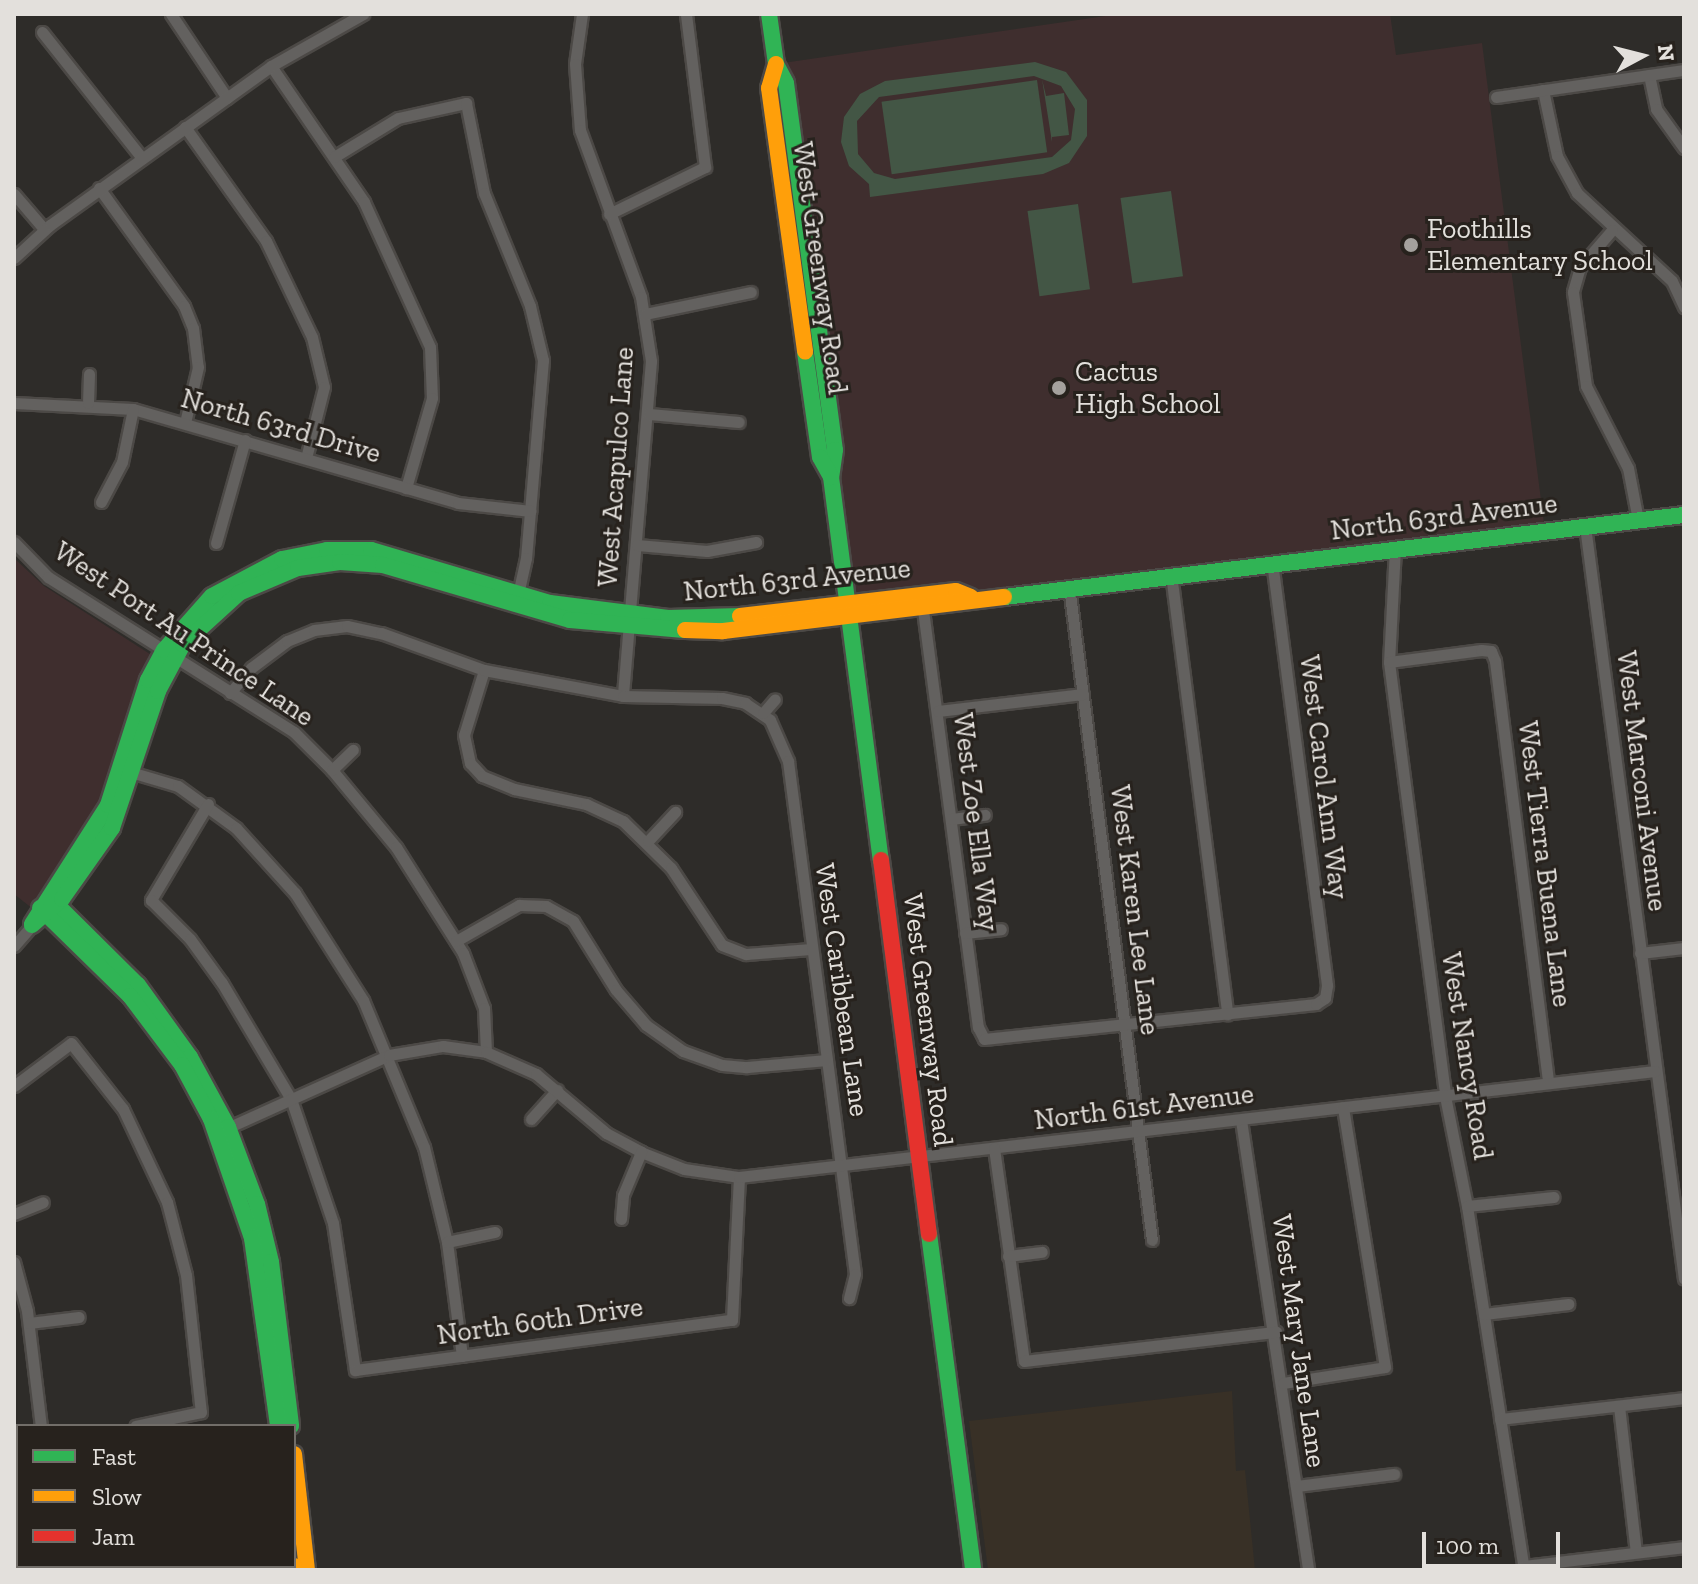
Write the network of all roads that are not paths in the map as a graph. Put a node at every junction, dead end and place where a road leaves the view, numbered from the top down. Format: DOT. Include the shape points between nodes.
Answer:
graph roads {
  1 [pos="171,14"];
  2 [pos="363,14"];
  3 [pos="582,14"];
  4 [pos="686,14"];
  5 [pos="769,14"];
  6 [pos="42,32"];
  7 [pos="271,66"];
  8 [pos="1684,70"];
  9 [pos="1649,75"];
  10 [pos="1543,90"];
  11 [pos="1496,97"];
  12 [pos="227,98"];
  13 [pos="185,127"];
  14 [pos="1684,148"];
  15 [pos="334,157"];
  16 [pos="142,158"];
  17 [pos="99,188"];
  18 [pos="14,194"];
  19 [pos="609,214"];
  20 [pos="44,229"];
  21 [pos="1612,230"];
  22 [pos="14,258"];
  23 [pos="751,292"];
  24 [pos="1684,307"];
  25 [pos="645,314"];
  26 [pos="89,374"];
  27 [pos="14,403"];
  28 [pos="88,403"];
  29 [pos="133,409"];
  30 [pos="649,414"];
  31 [pos="739,422"];
  32 [pos="185,423"];
  33 [pos="245,440"];
  34 [pos="306,458"];
  35 [pos="406,488"];
  36 [pos="101,502"];
  37 [pos="531,511"];
  38 [pos="1684,515"];
  39 [pos="1638,520"];
  40 [pos="1585,526"];
  41 [pos="14,542"];
  42 [pos="756,542"];
  43 [pos="216,543"];
  44 [pos="637,545"];
  45 [pos="1395,548"];
  46 [pos="1272,563"];
  47 [pos="1171,574"];
  48 [pos="1069,586"];
  49 [pos="971,597"];
  50 [pos="516,601"];
  51 [pos="848,610"];
  52 [pos="923,610"];
  53 [pos="629,622"];
  54 [pos="169,654"];
  55 [pos="1389,662"];
  56 [pos="484,670"];
  57 [pos="230,693"];
  58 [pos="1083,694"];
  59 [pos="623,696"];
  60 [pos="775,699"];
  61 [pos="938,711"];
  62 [pos="763,713"];
  63 [pos="353,750"];
  64 [pos="332,770"];
  65 [pos="128,772"];
  66 [pos="208,804"];
  67 [pos="675,812"];
  68 [pos="985,815"];
  69 [pos="951,819"];
  70 [pos="648,841"];
  71 [pos="48,906"];
  72 [pos="32,925"];
  73 [pos="1001,929"];
  74 [pos="965,933"];
  75 [pos="456,941"];
  76 [pos="14,946"];
  77 [pos="1684,948"];
  78 [pos="811,949"];
  79 [pos="1640,953"];
  80 [pos="1227,1014"];
  81 [pos="1126,1024"];
  82 [pos="486,1052"];
  83 [pos="389,1055"];
  84 [pos="827,1060"];
  85 [pos="1655,1071"];
  86 [pos="1548,1083"];
  87 [pos="14,1086"];
  88 [pos="557,1090"];
  89 [pos="1445,1096"];
  90 [pos="291,1099"];
  91 [pos="1343,1107"];
  92 [pos="531,1119"];
  93 [pos="1241,1120"];
  94 [pos="222,1130"];
  95 [pos="1140,1131"];
  96 [pos="994,1148"];
  97 [pos="641,1152"];
  98 [pos="919,1157"];
  99 [pos="841,1167"];
  100 [pos="739,1177"];
  101 [pos="1554,1197"];
  102 [pos="43,1202"];
  103 [pos="1467,1206"];
  104 [pos="14,1214"];
  105 [pos="621,1219"];
  106 [pos="495,1232"];
  107 [pos="1152,1240"];
  108 [pos="447,1242"];
  109 [pos="1042,1252"];
  110 [pos="1008,1256"];
  111 [pos="14,1262"];
  112 [pos="1684,1279"];
  113 [pos="849,1298"];
  114 [pos="1568,1304"];
  115 [pos="1484,1314"];
  116 [pos="79,1317"];
  117 [pos="29,1323"];
  118 [pos="1276,1332"];
  119 [pos="462,1356"];
  120 [pos="1283,1383"];
  121 [pos="1684,1398"];
  122 [pos="1619,1406"];
  123 [pos="1500,1419"];
  124 [pos="41,1424"];
  125 [pos="144,1424"];
  126 [pos="278,1424"];
  127 [pos="291,1424"];
  128 [pos="1394,1474"];
  129 [pos="1296,1486"];
  130 [pos="296,1496"];
  131 [pos="297,1517"];
  132 [pos="1684,1547"];
  133 [pos="1636,1552"];
  134 [pos="1523,1568"];
  135 [pos="307,1570"];
  136 [pos="973,1570"];
  137 [pos="1308,1570"];
  1 -- 12 [label="street"];
  2 -- 7 [label="street"];
  3 -- 19 [label="street, West Acapulco Lane" via="575,64 577,114"];
  4 -- 19 [label="street" via="705,167"];
  5 -- 51 [label="street, West Greenway Road" via="776,64 786,83 801,264 835,450 831,477"];
  6 -- 16 [label="street"];
  7 -- 12 [label="street"];
  7 -- 15 [label="street"];
  8 -- 9 [label="street"];
  9 -- 10 [label="street"];
  9 -- 14 [label="street" via="1659,116"];
  10 -- 11 [label="street"];
  10 -- 21 [label="street" via="1557,156 1577,193"];
  12 -- 13 [label="street"];
  13 -- 16 [label="street"];
  13 -- 34 [label="street" via="266,241 312,337 324,387"];
  15 -- 35 [label="street" via="374,220 430,347 432,398"];
  15 -- 37 [label="street" via="398,118 466,103 484,193 540,338 543,388"];
  16 -- 17 [label="street"];
  17 -- 20 [label="street"];
  17 -- 32 [label="street" via="184,306 193,328 198,367"];
  18 -- 20 [label="street"];
  19 -- 25 [label="street, West Acapulco Lane"];
  20 -- 22 [label="street"];
  21 -- 24 [label="street" via="1672,281"];
  21 -- 39 [label="street" via="1580,267 1573,292 1586,386 1628,468"];
  23 -- 25 [label="street"];
  25 -- 30 [label="street, West Acapulco Lane" via="651,361"];
  26 -- 28 [label="street"];
  27 -- 28 [label="street, North 63rd Drive"];
  28 -- 29 [label="street, North 63rd Drive"];
  29 -- 32 [label="street, North 63rd Drive"];
  29 -- 36 [label="street" via="122,462"];
  30 -- 31 [label="street"];
  30 -- 44 [label="street, West Acapulco Lane"];
  32 -- 33 [label="street, North 63rd Drive"];
  33 -- 34 [label="street, North 63rd Drive"];
  33 -- 43 [label="street"];
  34 -- 35 [label="street, North 63rd Drive"];
  35 -- 37 [label="street, North 63rd Drive" via="458,503"];
  37 -- 50 [label="street"];
  38 -- 39 [label="street, North 63rd Avenue"];
  39 -- 40 [label="street, North 63rd Avenue"];
  40 -- 45 [label="street, North 63rd Avenue"];
  40 -- 79 [label="street, West Marconi Avenue"];
  41 -- 54 [label="street, West Port Au Prince Lane" via="48,577"];
  42 -- 44 [label="street" via="707,551"];
  44 -- 53 [label="street, West Acapulco Lane"];
  45 -- 46 [label="street, North 63rd Avenue"];
  45 -- 55 [label="street, West Nancy Road"];
  46 -- 47 [label="street, North 63rd Avenue"];
  46 -- 80 [label="street, West Carol Ann Way" via="1325,998 1316,1004"];
  47 -- 48 [label="street, North 63rd Avenue"];
  47 -- 80 [label="street"];
  48 -- 49 [label="street, North 63rd Avenue"];
  48 -- 58 [label="street, West Karen Lee Lane"];
  49 -- 51 [label="street, North 63rd Avenue" via="956,591"];
  49 -- 52 [label="street, North 63rd Avenue" via="958,605"];
  50 -- 53 [label="street, North 63rd Avenue"];
  50 -- 54 [label="street, North 63rd Avenue" via="387,553 312,552 265,565 227,585 197,609"];
  51 -- 52 [label="street, North 63rd Avenue"];
  51 -- 53 [label="street, North 63rd Avenue"];
  51 -- 98 [label="street, West Greenway Road"];
  52 -- 61 [label="street, West Zoe Ella Way"];
  53 -- 59 [label="street, West Acapulco Lane"];
  54 -- 57 [label="street, West Port Au Prince Lane"];
  54 -- 65 [label="street, North 63rd Avenue" via="149,698"];
  55 -- 86 [label="street, West Tierra Buena Lane" via="1491,651"];
  55 -- 89 [label="street, West Nancy Road"];
  56 -- 57 [label="street" via="347,626 314,630 287,641 251,668"];
  56 -- 59 [label="street"];
  56 -- 70 [label="street" via="464,735 474,768 492,782 607,811"];
  57 -- 64 [label="street, West Port Au Prince Lane" via="294,732"];
  58 -- 61 [label="street"];
  58 -- 81 [label="street, West Karen Lee Lane"];
  59 -- 62 [label="street" via="722,698"];
  60 -- 62 [label="street"];
  61 -- 69 [label="street, West Zoe Ella Way"];
  62 -- 78 [label="street, West Caribbean Lane" via="775,725 788,761"];
  63 -- 64 [label="street"];
  64 -- 75 [label="street, West Port Au Prince Lane" via="396,847"];
  65 -- 66 [label="street" via="178,786"];
  65 -- 71 [label="street, North 63rd Avenue"];
  66 -- 83 [label="street" via="295,893 363,1000"];
  66 -- 90 [label="street" via="151,900 190,939 222,983"];
  67 -- 70 [label="street"];
  68 -- 69 [label="street"];
  69 -- 74 [label="street, West Zoe Ella Way"];
  70 -- 78 [label="street" via="722,945 746,954"];
  71 -- 72 [label="street, North 63rd Avenue"];
  71 -- 94 [label="street" via="138,985 190,1057"];
  72 -- 76 [label="street, North 63rd Avenue"];
  73 -- 74 [label="street"];
  74 -- 81 [label="street, West Zoe Ella Way" via="984,1039"];
  75 -- 82 [label="street, West Port Au Prince Lane" via="480,989"];
  75 -- 84 [label="street" via="519,905 546,906 573,921 616,990 646,1025 683,1051 722,1065 747,1067"];
  77 -- 79 [label="street"];
  78 -- 84 [label="street, West Caribbean Lane"];
  79 -- 85 [label="street, West Marconi Avenue"];
  80 -- 81 [label="street"];
  81 -- 95 [label="street, West Karen Lee Lane"];
  82 -- 83 [label="street, North 61st Avenue" via="443,1046"];
  82 -- 88 [label="street, North 61st Avenue"];
  83 -- 90 [label="street, North 61st Avenue"];
  83 -- 108 [label="street" via="424,1147"];
  84 -- 99 [label="street, West Caribbean Lane"];
  85 -- 86 [label="street, North 61st Avenue"];
  85 -- 112 [label="street, West Marconi Avenue"];
  86 -- 89 [label="street, North 61st Avenue"];
  87 -- 125 [label="street" via="71,1043 123,1109 167,1202 186,1275 201,1412"];
  88 -- 92 [label="street"];
  88 -- 97 [label="street, North 61st Avenue" via="606,1133"];
  89 -- 91 [label="street, North 61st Avenue"];
  89 -- 103 [label="street, West Nancy Road"];
  90 -- 94 [label="street, North 61st Avenue"];
  90 -- 119 [label="street, North 60th Drive" via="333,1223 355,1370"];
  91 -- 93 [label="street, North 61st Avenue"];
  91 -- 120 [label="street" via="1385,1367"];
  93 -- 95 [label="street, North 61st Avenue"];
  93 -- 118 [label="street, West Mary Jane Lane"];
  94 -- 126 [label="street" via="258,1266"];
  94 -- 127 [label="street" via="250,1182 271,1262"];
  95 -- 96 [label="street, North 61st Avenue"];
  95 -- 107 [label="street, West Karen Lee Lane"];
  96 -- 98 [label="street, North 61st Avenue"];
  96 -- 110 [label="street"];
  97 -- 100 [label="street, North 61st Avenue" via="698,1172"];
  97 -- 105 [label="street" via="623,1195"];
  98 -- 99 [label="street, North 61st Avenue"];
  98 -- 136 [label="street, West Greenway Road"];
  99 -- 100 [label="street, North 61st Avenue"];
  99 -- 113 [label="street, West Caribbean Lane" via="855,1274"];
  100 -- 119 [label="street, North 60th Drive" via="732,1320"];
  101 -- 103 [label="street"];
  102 -- 104 [label="street"];
  103 -- 115 [label="street, West Nancy Road"];
  106 -- 108 [label="street"];
  108 -- 119 [label="street"];
  109 -- 110 [label="street"];
  110 -- 118 [label="street" via="1024,1361"];
  111 -- 117 [label="street"];
  114 -- 115 [label="street"];
  115 -- 123 [label="street, West Nancy Road"];
  116 -- 117 [label="street"];
  117 -- 124 [label="street"];
  118 -- 120 [label="street, West Mary Jane Lane"];
  120 -- 129 [label="street, West Mary Jane Lane"];
  121 -- 122 [label="street"];
  122 -- 123 [label="street"];
  122 -- 133 [label="street"];
  123 -- 134 [label="street, West Nancy Road"];
  128 -- 129 [label="street"];
  129 -- 137 [label="street, West Mary Jane Lane"];
  130 -- 131 [label="street"];
  131 -- 135 [label="street"];
  132 -- 133 [label="street"];
  133 -- 134 [label="street"];
}
